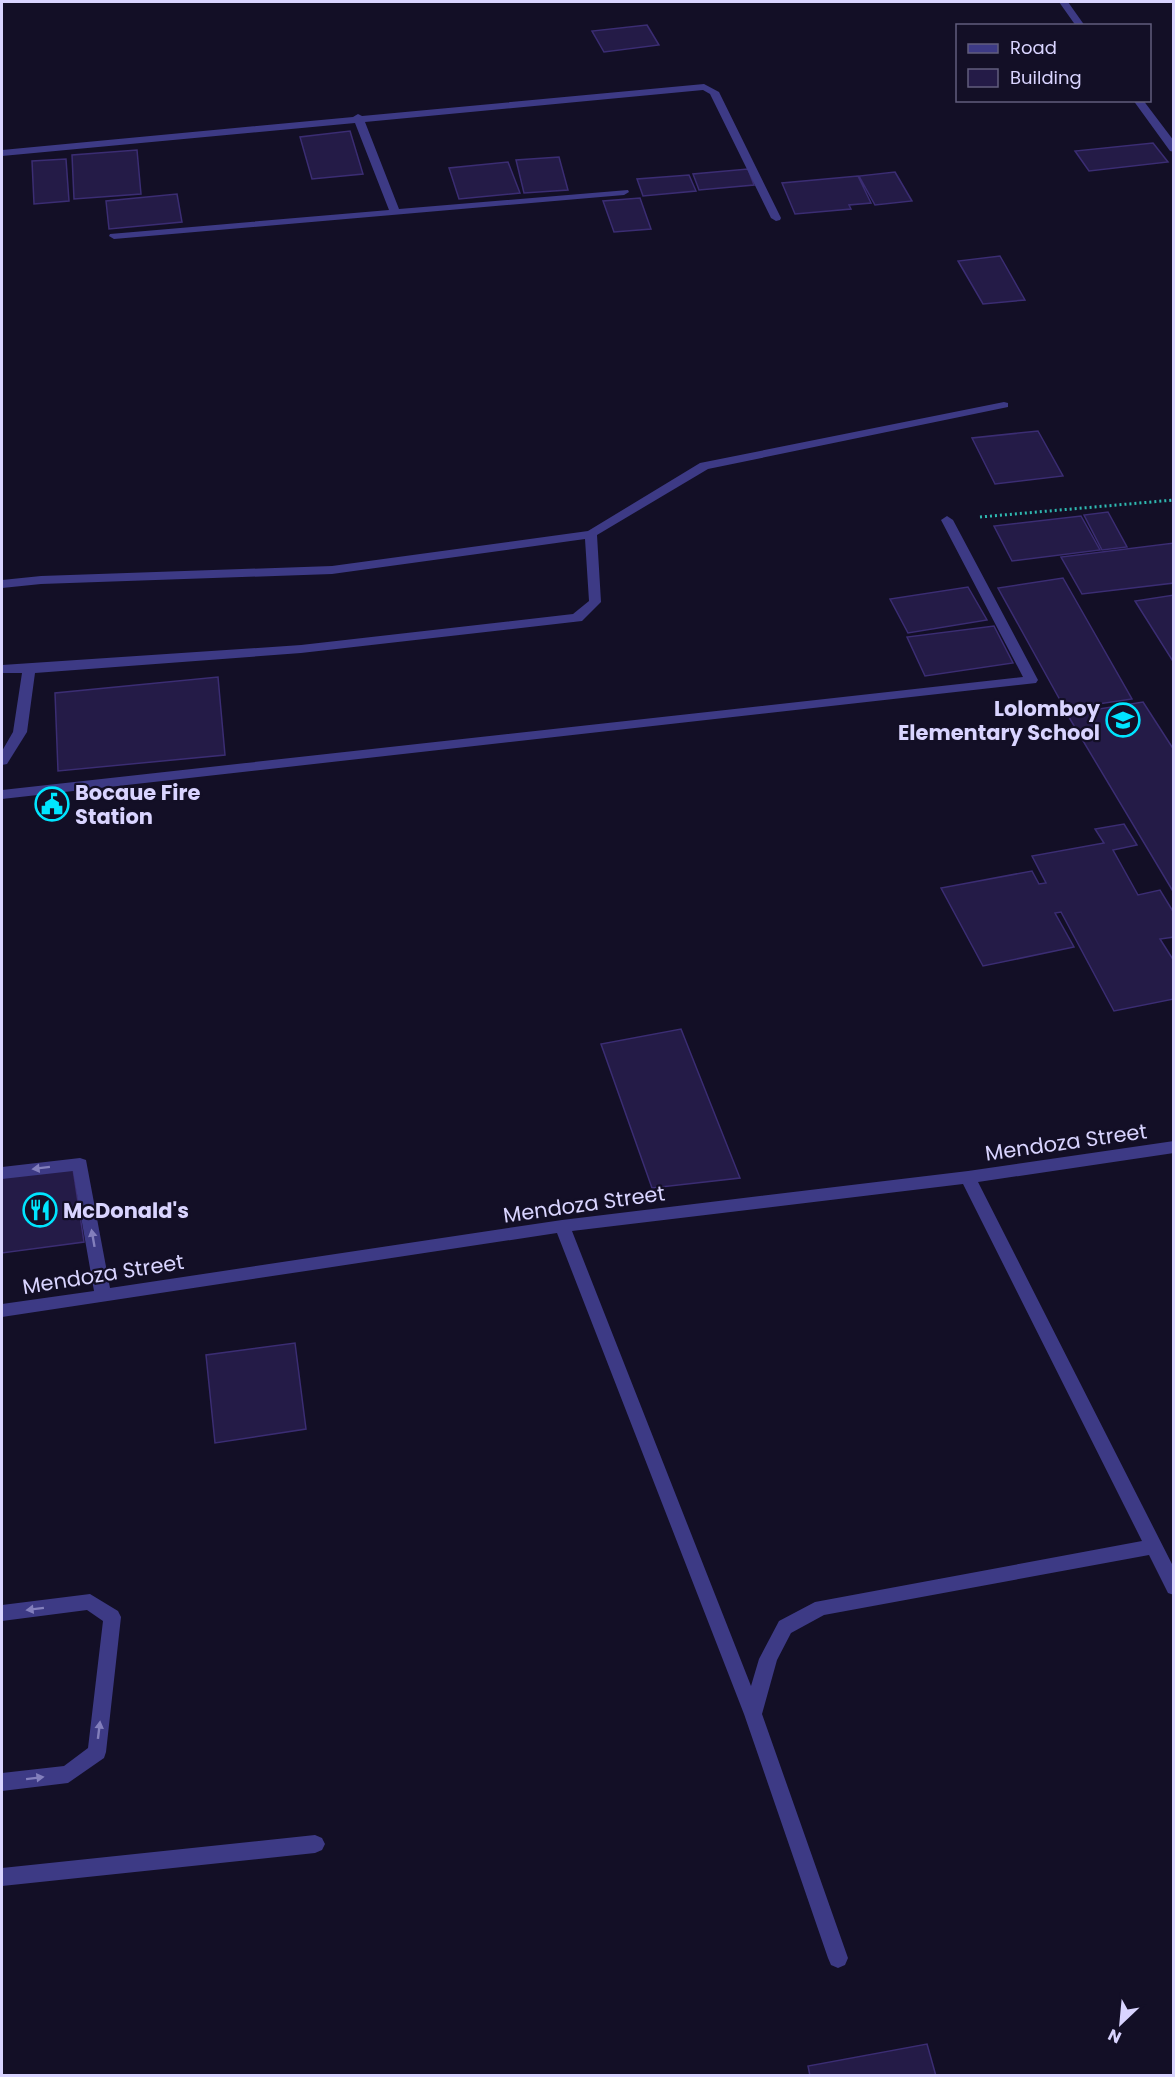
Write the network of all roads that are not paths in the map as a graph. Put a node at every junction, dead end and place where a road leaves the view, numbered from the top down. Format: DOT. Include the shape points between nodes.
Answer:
graph roads {
  1 [pos="1063,2"];
  2 [pos="1080,24"];
  3 [pos="1139,102"];
  4 [pos="358,117"];
  5 [pos="1173,148"];
  6 [pos="2,153"];
  7 [pos="624,192"];
  8 [pos="395,213"];
  9 [pos="776,218"];
  10 [pos="114,236"];
  11 [pos="1004,405"];
  12 [pos="947,520"];
  13 [pos="591,534"];
  14 [pos="2,584"];
  15 [pos="2,669"];
  16 [pos="29,669"];
  17 [pos="2,761"];
  18 [pos="2,795"];
  19 [pos="1173,1147"];
  20 [pos="2,1173"];
  21 [pos="968,1177"];
  22 [pos="562,1227"];
  23 [pos="103,1296"];
  24 [pos="2,1311"];
  25 [pos="1152,1547"];
  26 [pos="1173,1587"];
  27 [pos="2,1613"];
  28 [pos="753,1714"];
  29 [pos="2,1782"];
  30 [pos="315,1844"];
  31 [pos="2,1877"];
  32 [pos="838,1958"];
  1 -- 2 [label="street"];
  3 -- 5 [label="street"];
  4 -- 6 [label="street"];
  4 -- 8 [label="street"];
  4 -- 9 [label="street" via="704,87 714,92"];
  7 -- 8 [label="street"];
  8 -- 10 [label="street"];
  11 -- 13 [label="street" via="704,466"];
  12 -- 18 [label="street" via="1031,680"];
  13 -- 14 [label="street" via="332,570"];
  13 -- 16 [label="street" via="595,602 577,618 301,649"];
  15 -- 16 [label="street"];
  16 -- 17 [label="street" via="20,732"];
  19 -- 21 [label="street, Mendoza Street"];
  23 -- 20 [label="street, one-way" via="80,1164"];
  21 -- 22 [label="street, Mendoza Street"];
  21 -- 25 [label="street"];
  22 -- 23 [label="street, Mendoza Street"];
  22 -- 28 [label="street"];
  23 -- 24 [label="street, Mendoza Street"];
  25 -- 26 [label="street"];
  25 -- 28 [label="street" via="822,1608 785,1627 768,1659"];
  29 -- 27 [label="street, one-way" via="68,1774 96,1752 112,1617 90,1602"];
  28 -- 32 [label="street"];
  30 -- 31 [label="street"];
}
